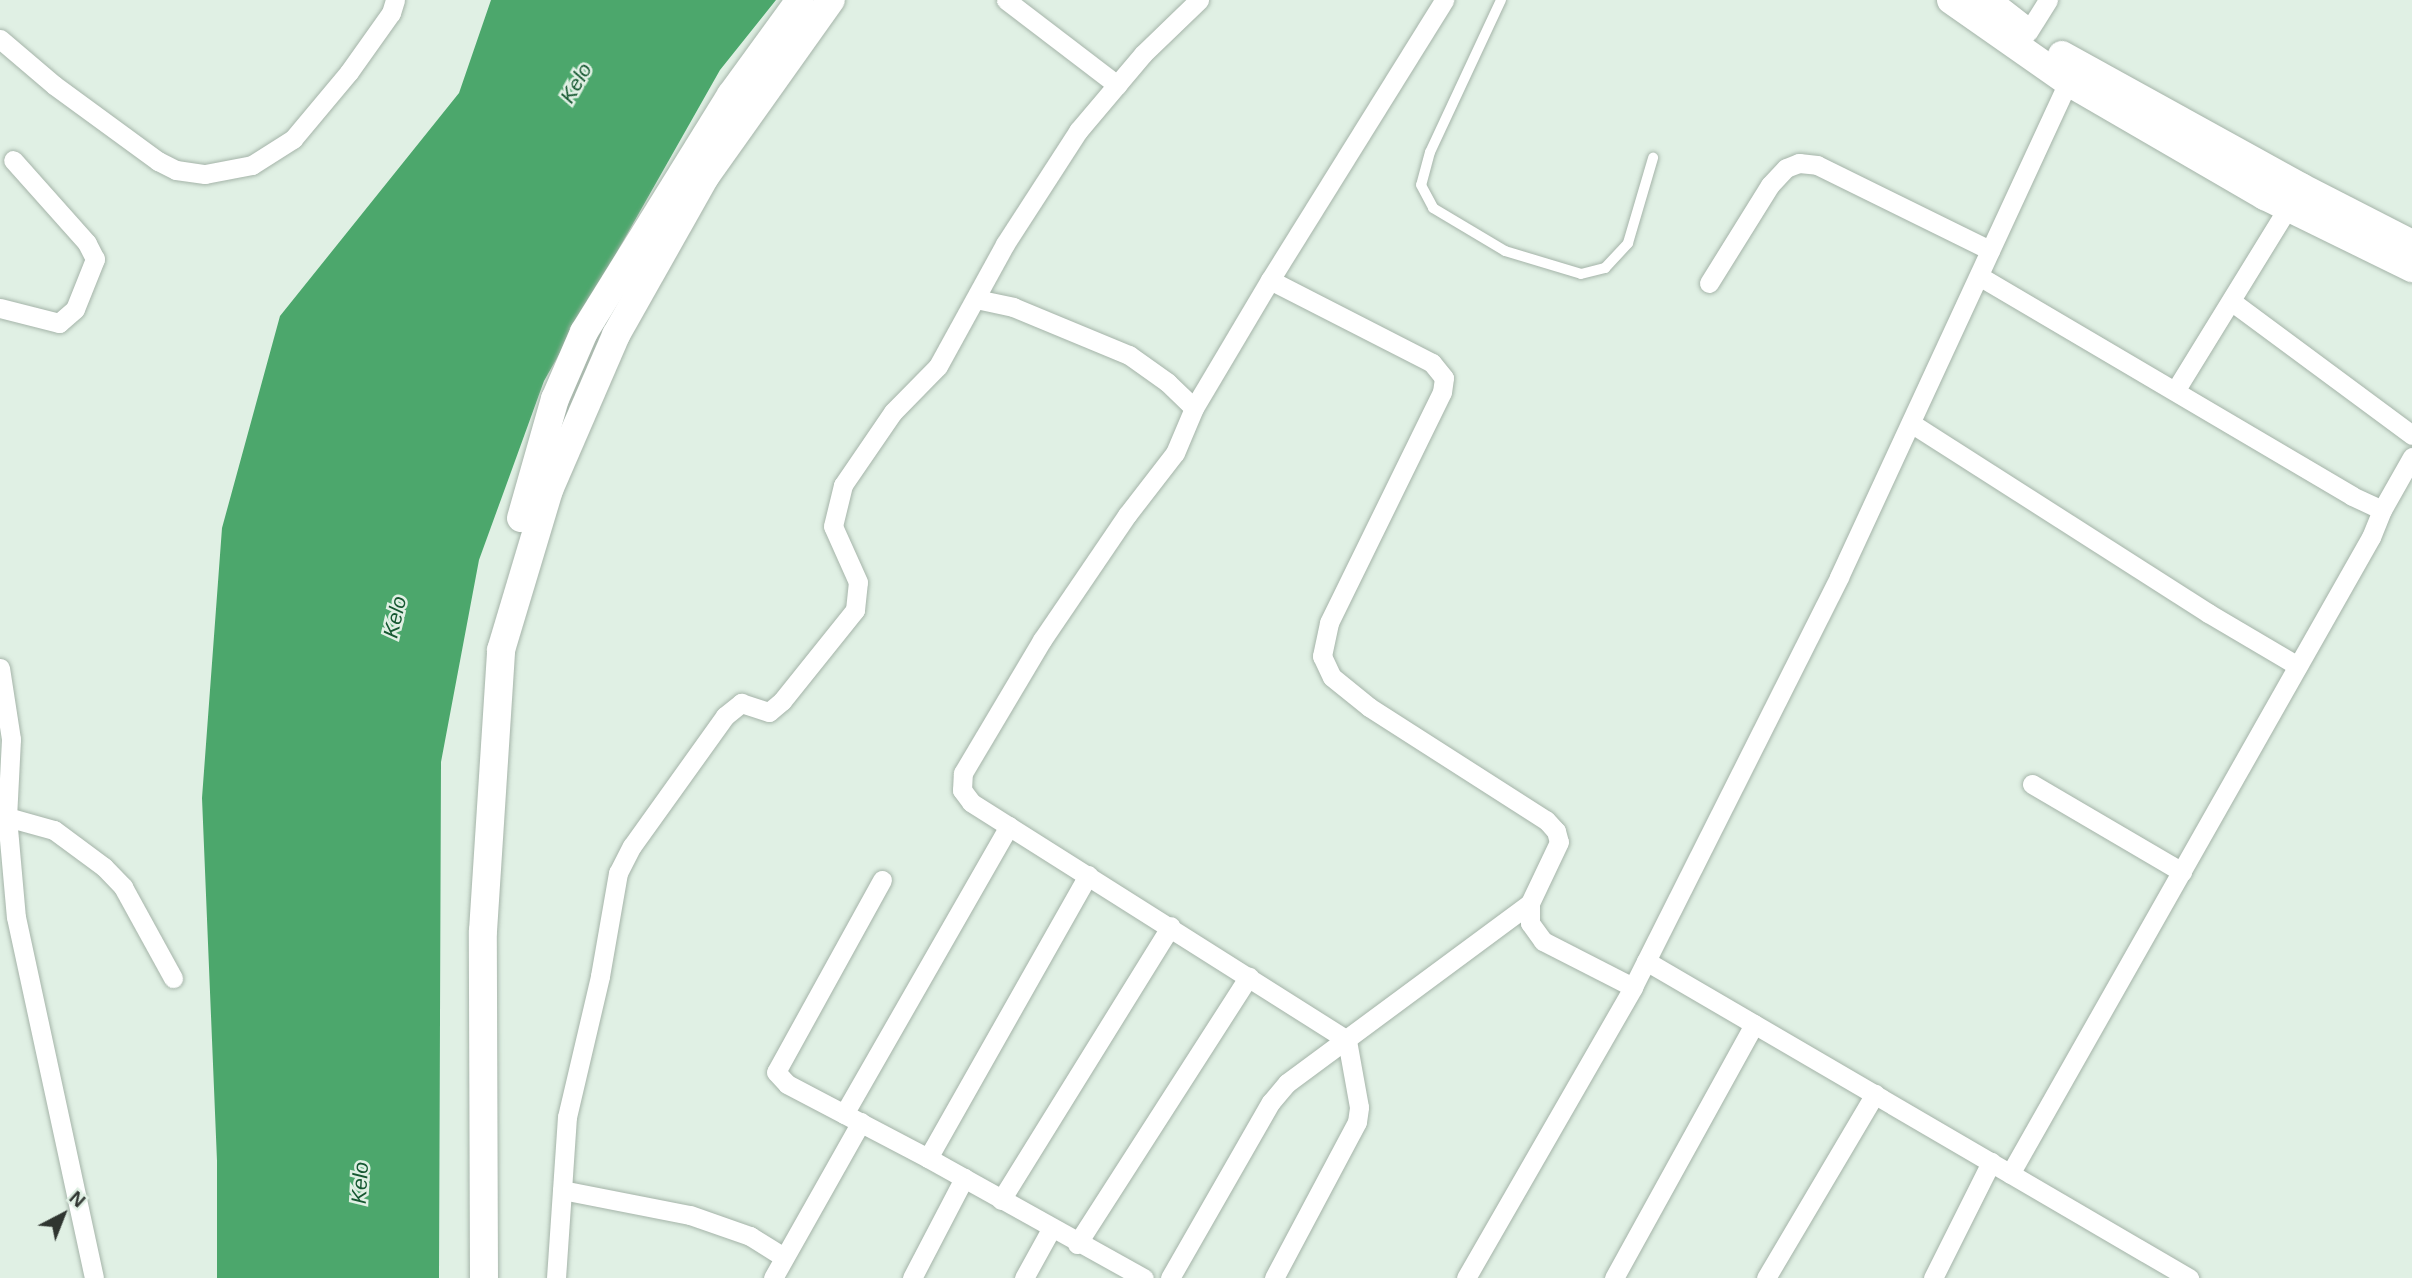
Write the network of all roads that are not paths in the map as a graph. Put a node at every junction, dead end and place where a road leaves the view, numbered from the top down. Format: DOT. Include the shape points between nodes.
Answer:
graph roads {
  1 [pos="396,0"];
  2 [pos="800,0"];
  3 [pos="831,0"];
  4 [pos="1006,0"];
  5 [pos="1199,0"];
  6 [pos="1444,0"];
  7 [pos="1500,0"];
  8 [pos="1951,0"];
  9 [pos="1986,0"];
  10 [pos="2048,0"];
  11 [pos="2028,32"];
  12 [pos="0,39"];
  13 [pos="2068,82"];
  14 [pos="1117,85"];
  15 [pos="1653,158"];
  16 [pos="12,159"];
  17 [pos="2289,206"];
  18 [pos="2412,244"];
  19 [pos="1990,250"];
  20 [pos="2412,268"];
  21 [pos="1979,276"];
  22 [pos="1270,281"];
  23 [pos="1709,284"];
  24 [pos="976,299"];
  25 [pos="2231,301"];
  26 [pos="0,308"];
  27 [pos="2175,390"];
  28 [pos="1195,408"];
  29 [pos="1911,423"];
  30 [pos="2412,435"];
  31 [pos="2412,457"];
  32 [pos="2382,510"];
  33 [pos="2298,666"];
  34 [pos="0,668"];
  35 [pos="5,739"];
  36 [pos="2032,784"];
  37 [pos="7,817"];
  38 [pos="1009,826"];
  39 [pos="2182,872"];
  40 [pos="1088,875"];
  41 [pos="882,880"];
  42 [pos="1530,903"];
  43 [pos="1171,926"];
  44 [pos="1646,961"];
  45 [pos="1249,976"];
  46 [pos="173,978"];
  47 [pos="1633,987"];
  48 [pos="1754,1024"];
  49 [pos="1348,1040"];
  50 [pos="1875,1094"];
  51 [pos="852,1118"];
  52 [pos="928,1157"];
  53 [pos="1990,1162"];
  54 [pos="2010,1174"];
  55 [pos="964,1178"];
  56 [pos="562,1190"];
  57 [pos="1001,1200"];
  58 [pos="1051,1229"];
  59 [pos="1077,1244"];
  60 [pos="783,1257"];
  61 [pos="94,1278"];
  62 [pos="467,1278"];
  63 [pos="484,1278"];
  64 [pos="556,1278"];
  65 [pos="773,1278"];
  66 [pos="912,1278"];
  67 [pos="1024,1278"];
  68 [pos="1144,1278"];
  69 [pos="1170,1278"];
  70 [pos="1274,1278"];
  71 [pos="1466,1278"];
  72 [pos="1614,1278"];
  73 [pos="1766,1278"];
  74 [pos="1933,1278"];
  75 [pos="2189,1278"];
  1 -- 12 [label="street" via="349,72 293,139 252,165 205,174 176,170 158,161"];
  2 -- 62 [label="street" via="730,95 584,332 555,399 483,650"];
  3 -- 63 [label="street" via="705,177 616,335 549,490 501,650 483,931"];
  4 -- 14 [label="street"];
  5 -- 14 [label="street"];
  6 -- 22 [label="street"];
  7 -- 15 [label="lane" via="1430,152 1421,185 1433,208 1505,251 1581,274 1605,268 1628,243"];
  8 -- 13 [label="street"];
  9 -- 11 [label="street"];
  10 -- 11 [label="street"];
  11 -- 18 [label="street" via="2076,64"];
  13 -- 17 [label="street"];
  13 -- 19 [label="street"];
  14 -- 24 [label="street" via="1078,131 1005,244"];
  16 -- 26 [label="street" via="87,243 94,259 75,309 59,323"];
  17 -- 20 [label="street"];
  17 -- 25 [label="street"];
  19 -- 21 [label="street"];
  19 -- 23 [label="street" via="1817,165 1799,163 1786,168 1770,184"];
  21 -- 27 [label="street"];
  21 -- 29 [label="street"];
  22 -- 28 [label="street"];
  22 -- 42 [label="street" via="1432,363 1444,378 1442,392 1329,623 1322,656 1332,677 1369,707 1546,820 1556,831 1559,842"];
  24 -- 28 [label="street" via="1013,307 1129,355"];
  24 -- 56 [label="street" via="938,366 893,412 844,485 833,526 858,582 855,610 768,712 741,703 725,716 632,846 618,873 600,976 566,1117"];
  25 -- 27 [label="street"];
  25 -- 30 [label="street"];
  27 -- 32 [label="street"];
  28 -- 38 [label="street" via="1175,453 1127,514 1042,640 963,774 962,790 971,802"];
  29 -- 33 [label="street"];
  29 -- 44 [label="street"];
  31 -- 32 [label="street"];
  32 -- 33 [label="street"];
  33 -- 39 [label="street"];
  34 -- 35 [label="street"];
  35 -- 37 [label="street"];
  36 -- 39 [label="street"];
  37 -- 46 [label="street" via="54,830 104,867 123,887"];
  37 -- 61 [label="street" via="16,917"];
  38 -- 40 [label="street"];
  38 -- 51 [label="street"];
  39 -- 54 [label="street"];
  40 -- 43 [label="street"];
  40 -- 52 [label="street"];
  41 -- 51 [label="street" via="776,1072 787,1084"];
  42 -- 47 [label="street" via="1530,923 1543,942"];
  42 -- 49 [label="street"];
  43 -- 45 [label="street"];
  43 -- 57 [label="street"];
  44 -- 47 [label="street"];
  44 -- 48 [label="street"];
  45 -- 49 [label="street"];
  45 -- 59 [label="street"];
  47 -- 71 [label="street"];
  48 -- 50 [label="street"];
  48 -- 72 [label="street"];
  49 -- 69 [label="street" via="1287,1083 1271,1102"];
  49 -- 70 [label="street" via="1359,1107 1357,1122"];
  50 -- 53 [label="street"];
  50 -- 73 [label="street"];
  51 -- 52 [label="street"];
  51 -- 60 [label="street"];
  52 -- 55 [label="street"];
  53 -- 54 [label="street"];
  53 -- 74 [label="street"];
  54 -- 75 [label="street"];
  55 -- 57 [label="street"];
  55 -- 66 [label="street"];
  56 -- 60 [label="street" via="690,1215 750,1236"];
  56 -- 64 [label="street"];
  57 -- 58 [label="street"];
  58 -- 59 [label="street"];
  58 -- 67 [label="street"];
  59 -- 68 [label="street"];
  60 -- 65 [label="street"];
}
